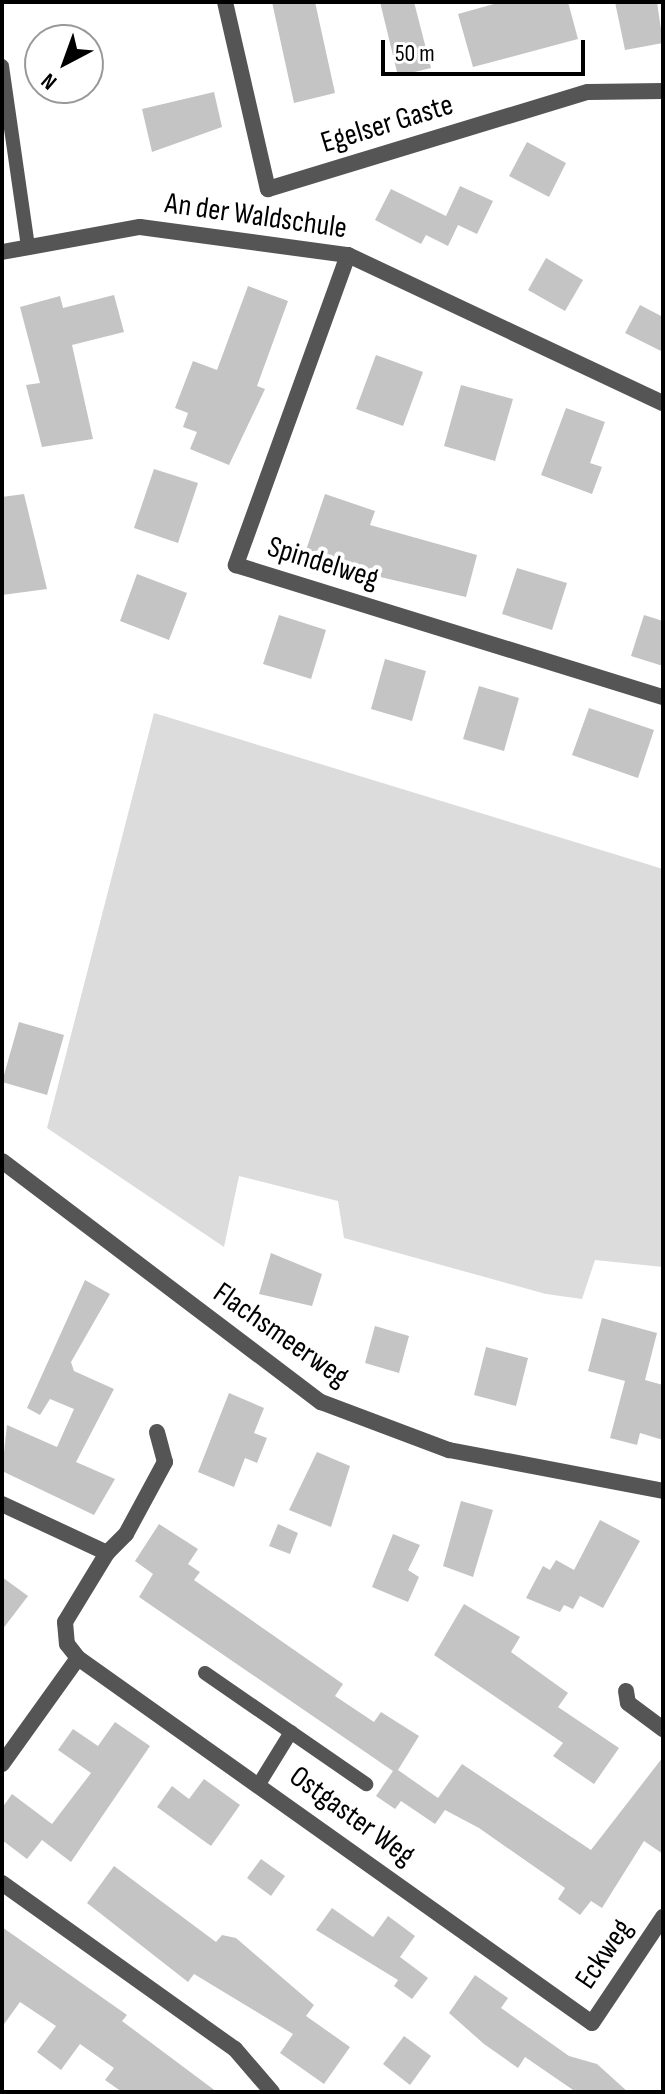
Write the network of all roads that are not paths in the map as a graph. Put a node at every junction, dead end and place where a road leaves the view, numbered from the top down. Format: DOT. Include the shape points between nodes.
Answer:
graph roads {
  1 [pos="225,2"];
  2 [pos="2,66"];
  3 [pos="663,91"];
  4 [pos="28,247"];
  5 [pos="2,252"];
  6 [pos="348,255"];
  7 [pos="663,403"];
  8 [pos="663,697"];
  9 [pos="2,1161"];
  10 [pos="157,1432"];
  11 [pos="663,1491"];
  12 [pos="2,1504"];
  13 [pos="107,1553"];
  14 [pos="78,1658"];
  15 [pos="205,1673"];
  16 [pos="626,1691"];
  17 [pos="663,1729"];
  18 [pos="291,1732"];
  19 [pos="2,1764"];
  20 [pos="259,1784"];
  21 [pos="366,1784"];
  22 [pos="2,1883"];
  23 [pos="663,1917"];
  24 [pos="592,2023"];
  25 [pos="272,2092"];
  1 -- 3 [label="street, Egelser Gaste" via="268,189 588,92"];
  2 -- 4 [label="lane"];
  4 -- 5 [label="street, An der Waldschule"];
  4 -- 6 [label="street, An der Waldschule" via="140,227"];
  6 -- 7 [label="street, An der Waldschule"];
  6 -- 8 [label="street, Spindelweg" via="236,565"];
  9 -- 11 [label="street, Flachsmeerweg" via="321,1402 449,1450"];
  10 -- 13 [label="street" via="167,1456"];
  12 -- 13 [label="street"];
  13 -- 14 [label="street" via="65,1622 67,1644"];
  14 -- 19 [label="street"];
  14 -- 20 [label="street, Ostgaster Weg"];
  15 -- 18 [label="lane"];
  16 -- 17 [label="street" via="628,1703"];
  18 -- 20 [label="lane"];
  18 -- 21 [label="lane"];
  20 -- 24 [label="street, Ostgaster Weg"];
  22 -- 25 [label="street" via="235,2049"];
  23 -- 24 [label="street, Eckweg"];
}
